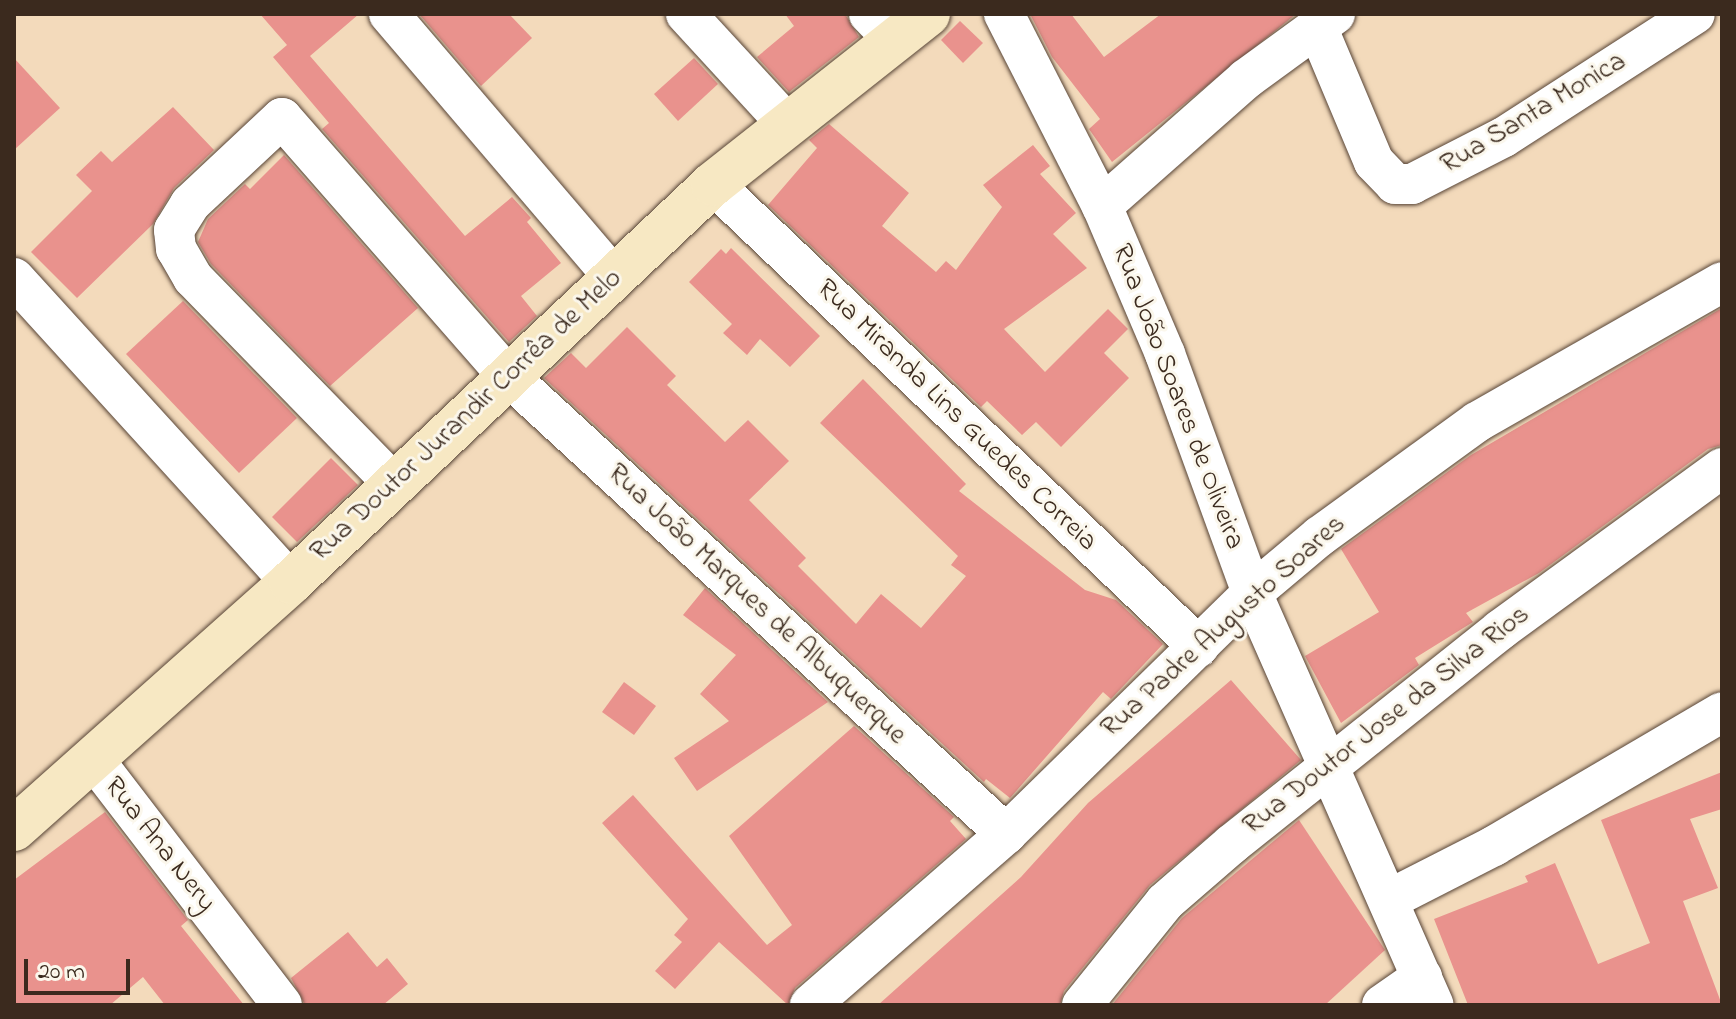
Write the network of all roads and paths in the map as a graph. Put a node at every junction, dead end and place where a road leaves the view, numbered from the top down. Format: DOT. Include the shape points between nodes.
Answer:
graph roads {
  1 [pos="389,14"];
  2 [pos="686,14"];
  3 [pos="928,14"];
  4 [pos="1004,14"];
  5 [pos="1695,14"];
  6 [pos="1326,22"];
  7 [pos="881,27"];
  8 [pos="787,124"];
  9 [pos="713,184"];
  10 [pos="1102,206"];
  11 [pos="614,277"];
  12 [pos="14,278"];
  13 [pos="1722,282"];
  14 [pos="507,375"];
  15 [pos="1722,468"];
  16 [pos="394,484"];
  17 [pos="291,582"];
  18 [pos="1252,593"];
  19 [pos="1199,647"];
  20 [pos="1722,712"];
  21 [pos="95,761"];
  22 [pos="1326,769"];
  23 [pos="14,829"];
  24 [pos="1006,834"];
  25 [pos="1390,899"];
  26 [pos="1428,991"];
  27 [pos="282,1005"];
  28 [pos="810,1005"];
  29 [pos="1082,1005"];
  30 [pos="1382,1005"];
  1 -- 11 [label="street"];
  2 -- 8 [label="street"];
  3 -- 7 [label="street, Rua Doutor Jurandir Corrêa de Melo"];
  4 -- 10 [label="street, Rua João Soares de Oliveira"];
  5 -- 6 [label="street, Rua Santa Monica" via="1504,137 1412,184 1395,184 1374,162"];
  6 -- 10 [label="street" via="1246,79"];
  7 -- 8 [label="street, Rua Doutor Jurandir Corrêa de Melo"];
  8 -- 9 [label="street, Rua Doutor Jurandir Corrêa de Melo"];
  9 -- 11 [label="street, Rua Doutor Jurandir Corrêa de Melo"];
  9 -- 19 [label="street, Rua Miranda Lins Guedes Correia"];
  10 -- 18 [label="street, Rua João Soares de Oliveira" via="1165,354"];
  11 -- 14 [label="street, Rua Doutor Jurandir Corrêa de Melo"];
  12 -- 17 [label="street"];
  13 -- 18 [label="street, Rua Padre Augusto Soares" via="1435,449"];
  14 -- 16 [label="street, Rua Doutor Jurandir Corrêa de Melo"];
  14 -- 16 [label="street, Rua João Marques de Albuquerque" via="282,118 190,204 173,239 193,278"];
  14 -- 24 [label="street, Rua João Marques de Albuquerque"];
  15 -- 22 [label="street, Rua Doutor Jose da Silva Rios" via="1513,620"];
  16 -- 17 [label="street, Rua Doutor Jurandir Corrêa de Melo"];
  17 -- 21 [label="street, Rua Doutor Jurandir Corrêa de Melo"];
  18 -- 19 [label="street, Rua Padre Augusto Soares"];
  18 -- 22 [label="street, Rua João Soares de Oliveira"];
  19 -- 24 [label="street, Rua Padre Augusto Soares"];
  20 -- 25 [label="street" via="1494,846"];
  21 -- 23 [label="street, Rua Doutor Jurandir Corrêa de Melo"];
  21 -- 27 [label="street, Rua Ana Nery"];
  22 -- 25 [label="street, Rua João Soares de Oliveira"];
  22 -- 29 [label="street, Rua Doutor Jose da Silva Rios" via="1165,902"];
  24 -- 28 [label="street, Rua Padre Augusto Soares"];
  25 -- 26 [label="street, Rua João Soares de Oliveira"];
  26 -- 30 [label="street"];
}
